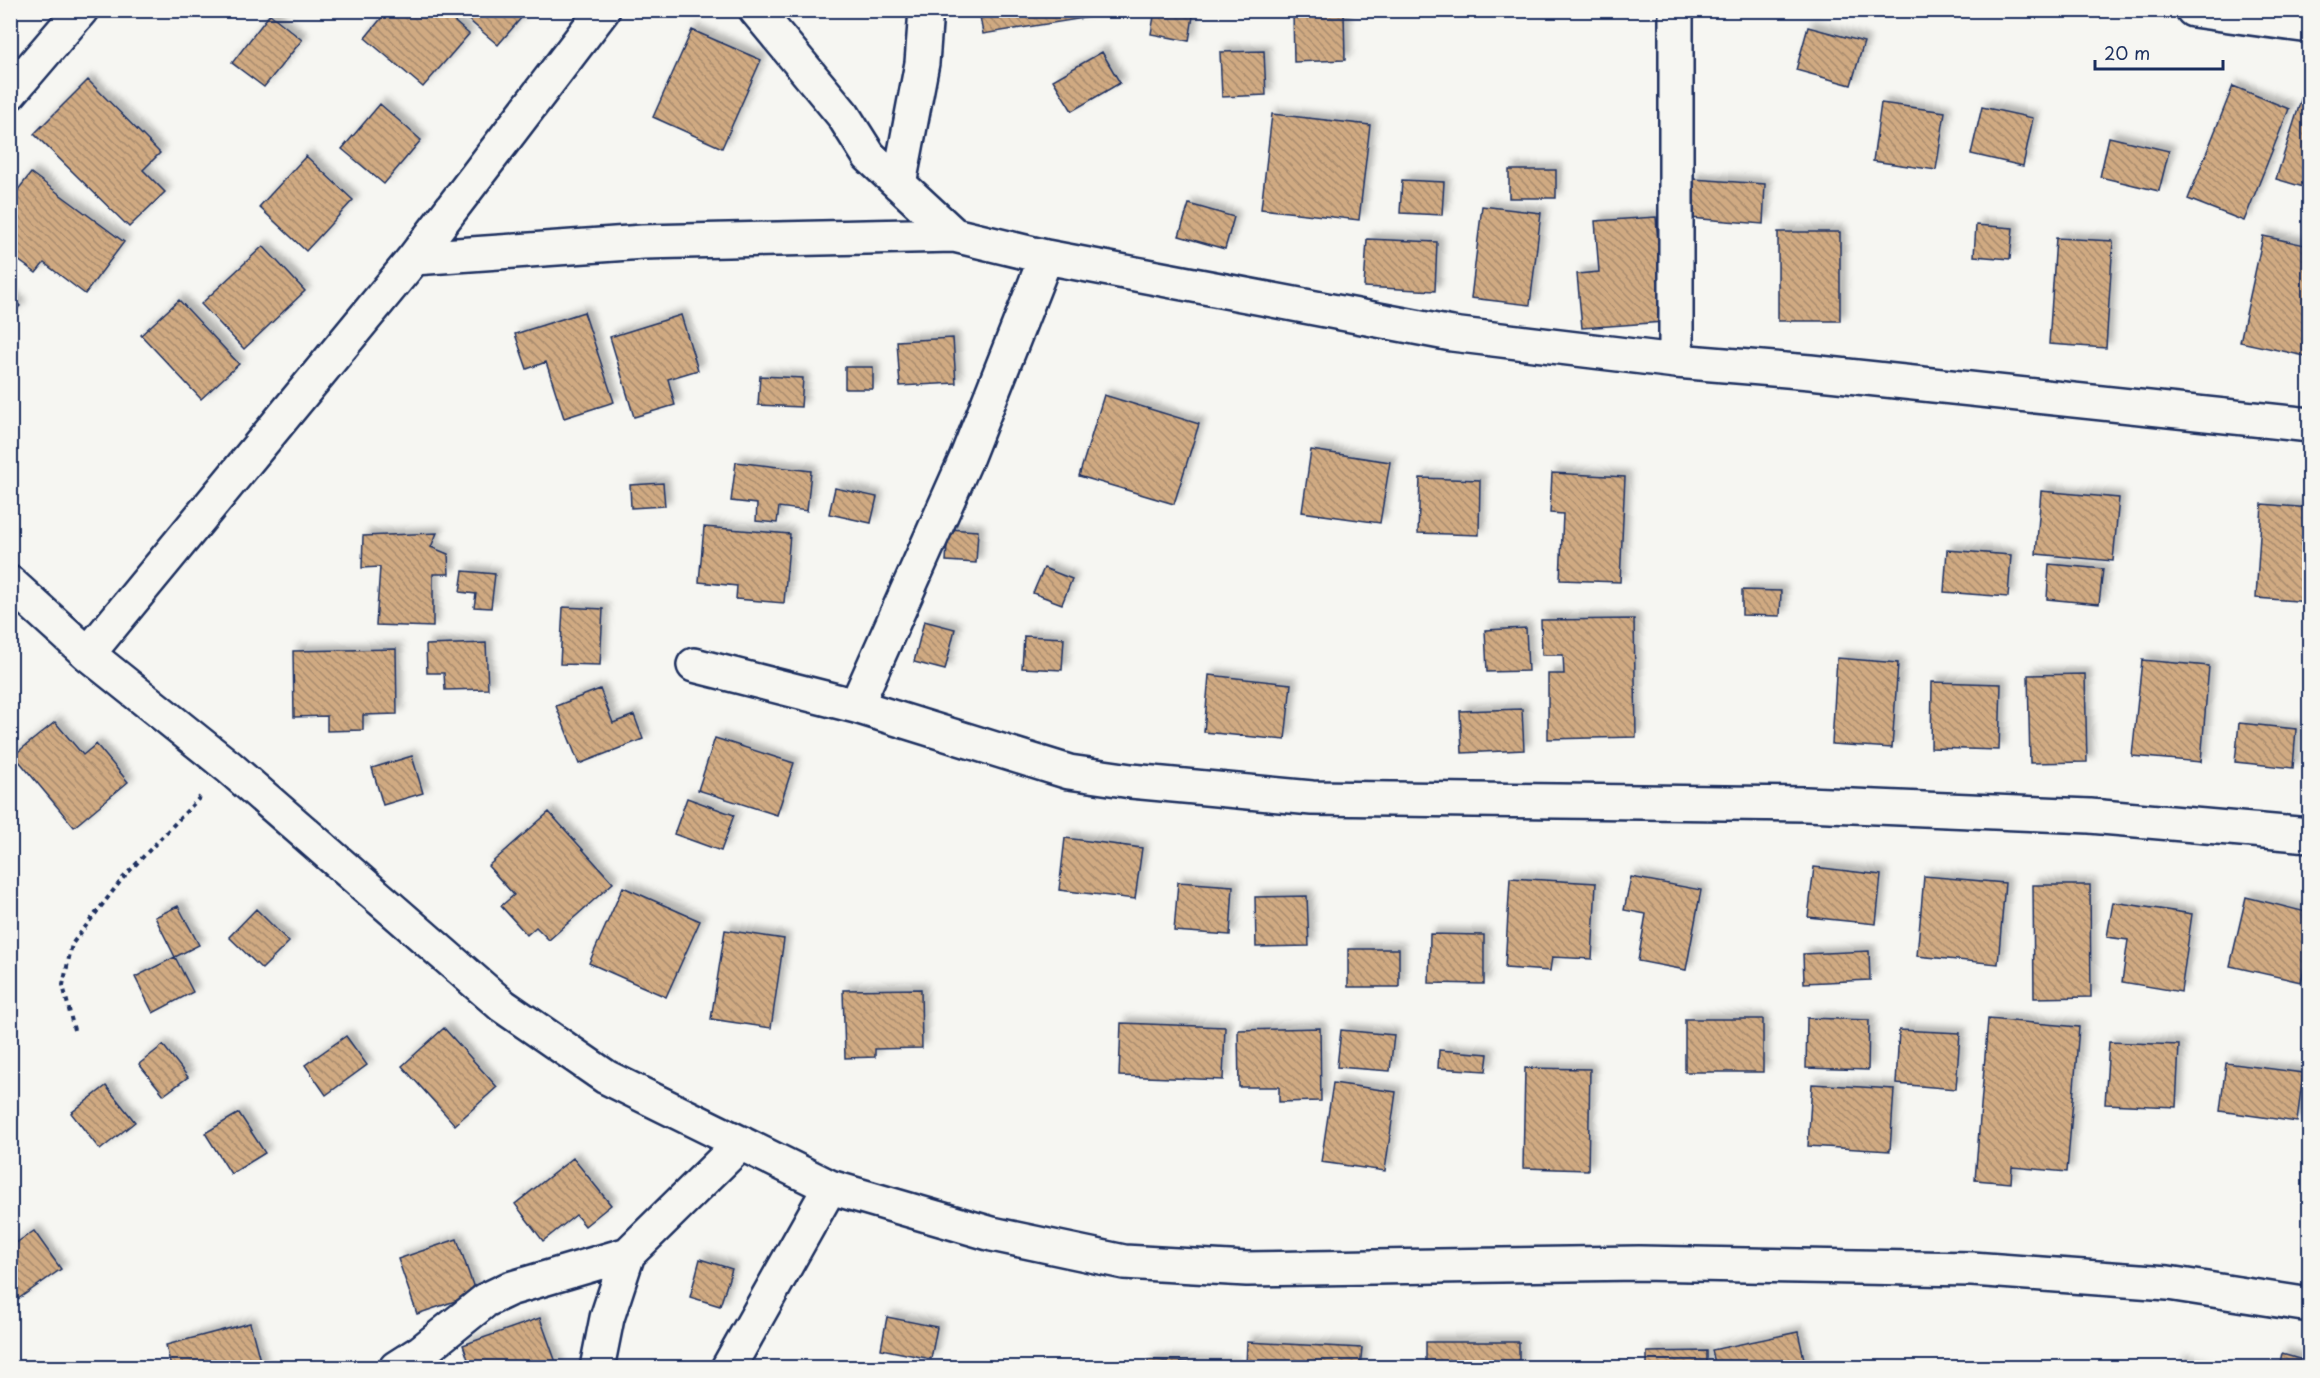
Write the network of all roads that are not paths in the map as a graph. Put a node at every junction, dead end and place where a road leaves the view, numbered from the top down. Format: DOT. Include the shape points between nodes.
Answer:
graph roads {
  1 [pos="81,10"];
  2 [pos="603,10"];
  3 [pos="756,10"];
  4 [pos="926,10"];
  5 [pos="1676,10"];
  6 [pos="2193,10"];
  7 [pos="2310,26"];
  8 [pos="10,93"];
  9 [pos="899,184"];
  10 [pos="954,235"];
  11 [pos="1046,257"];
  12 [pos="414,258"];
  13 [pos="1676,361"];
  14 [pos="2310,425"];
  15 [pos="10,583"];
  16 [pos="88,654"];
  17 [pos="694,665"];
  18 [pos="856,706"];
  19 [pos="2310,835"];
  20 [pos="741,1143"];
  21 [pos="831,1187"];
  22 [pos="628,1254"];
  23 [pos="2310,1305"];
  24 [pos="396,1368"];
  25 [pos="597,1368"];
  26 [pos="728,1368"];
  1 -- 8 [label="street"];
  2 -- 12 [label="street"];
  3 -- 9 [label="street" via="843,115 869,156"];
  4 -- 9 [label="street" via="922,63"];
  5 -- 13 [label="street"];
  6 -- 7 [label="street"];
  9 -- 10 [label="street"];
  10 -- 11 [label="street"];
  10 -- 12 [label="street" via="643,242"];
  11 -- 13 [label="street" via="1452,334"];
  11 -- 18 [label="street" via="966,459"];
  12 -- 16 [label="street"];
  13 -- 14 [label="street"];
  15 -- 16 [label="street"];
  16 -- 20 [label="street" via="228,767 503,1006 606,1077"];
  17 -- 18 [label="street"];
  18 -- 19 [label="street" via="1069,772 1301,797 1806,804 2090,816"];
  20 -- 21 [label="street"];
  20 -- 22 [label="street"];
  21 -- 23 [label="street" via="992,1234 1124,1262 1246,1269 1640,1263 1972,1269 2168,1283"];
  21 -- 26 [label="street"];
  22 -- 24 [label="street" via="509,1289 486,1300"];
  22 -- 25 [label="street" via="607,1318"];
}
